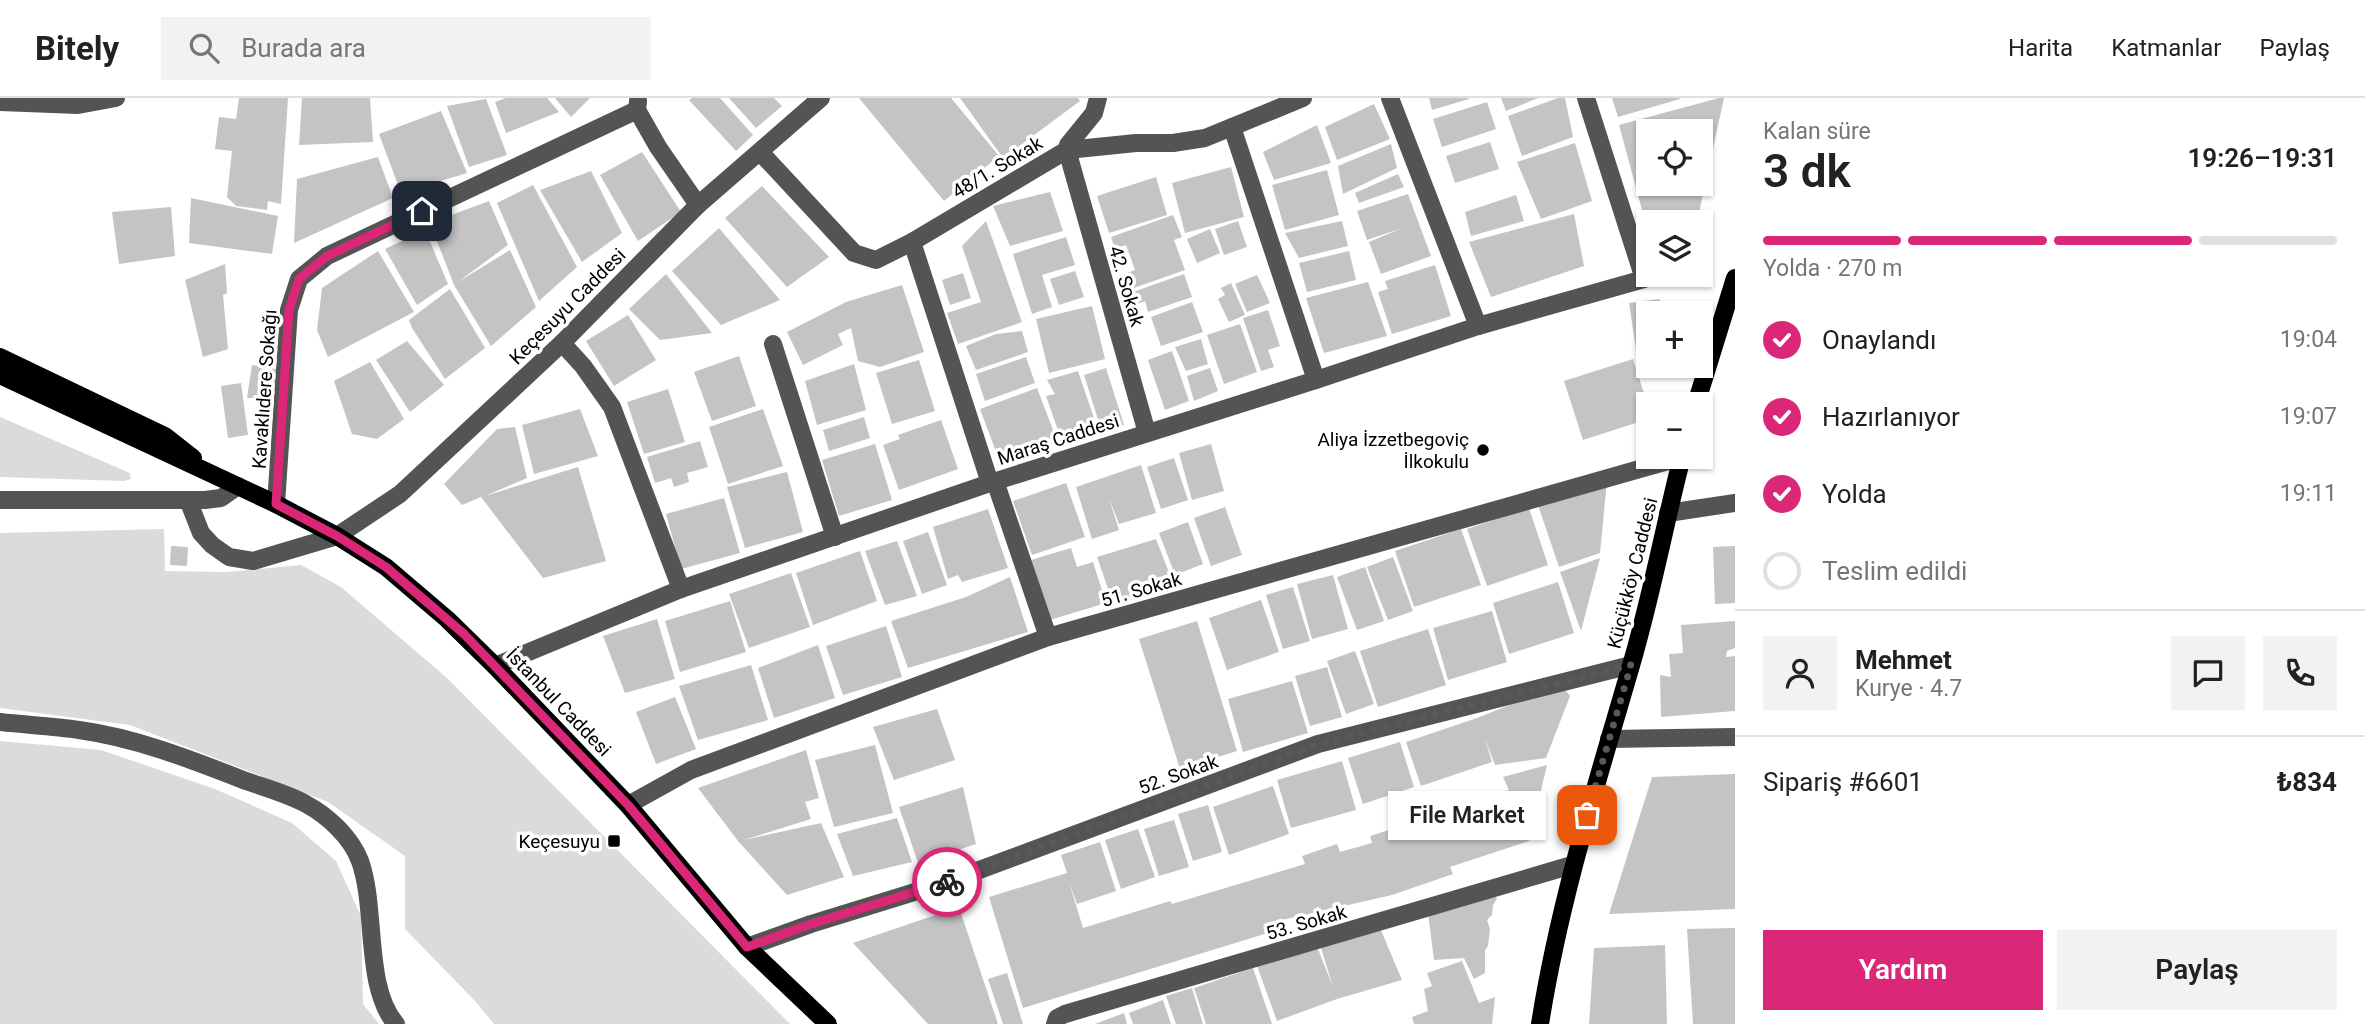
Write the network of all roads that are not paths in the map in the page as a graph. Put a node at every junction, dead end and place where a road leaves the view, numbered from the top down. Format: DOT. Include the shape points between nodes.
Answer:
graph roads {
  1 [pos="116,98"];
  2 [pos="821,98"];
  3 [pos="1098,98"];
  4 [pos="1390,98"];
  5 [pos="1586,98"];
  6 [pos="1291,101"];
  7 [pos="0,102"];
  8 [pos="638,104"];
  9 [pos="1232,127"];
  10 [pos="1067,150"];
  11 [pos="760,152"];
  12 [pos="698,205"];
  13 [pos="912,242"];
  14 [pos="1735,278"];
  15 [pos="1478,326"];
  16 [pos="562,343"];
  17 [pos="773,344"];
  18 [pos="0,357"];
  19 [pos="0,375"];
  20 [pos="1316,380"];
  21 [pos="1700,392"];
  22 [pos="1147,433"];
  23 [pos="1640,469"];
  24 [pos="1679,469"];
  25 [pos="209,472"];
  26 [pos="993,482"];
  27 [pos="239,486"];
  28 [pos="0,500"];
  29 [pos="188,500"];
  30 [pos="1735,503"];
  31 [pos="276,504"];
  32 [pos="1668,513"];
  33 [pos="337,536"];
  34 [pos="835,537"];
  35 [pos="681,589"];
  36 [pos="1048,637"];
  37 [pos="1631,665"];
  38 [pos="495,666"];
  39 [pos="0,722"];
  40 [pos="1735,737"];
  41 [pos="1609,740"];
  42 [pos="628,805"];
  43 [pos="1572,865"];
  44 [pos="747,947"];
  45 [pos="396,1024"];
  46 [pos="828,1024"];
  47 [pos="1055,1024"];
  48 [pos="1540,1024"];
  1 -- 7 [label="street" via="78,105"];
  2 -- 11 [label="street, Keçesuyu Caddesi"];
  3 -- 10 [label="street" via="1094,113"];
  4 -- 15 [label="street"];
  5 -- 15 [label="street, Maraş Caddesi" via="1644,279"];
  6 -- 9 [label="street, 48/1. Sokak"];
  8 -- 12 [label="street, Kavaklıdere Sokağı" via="658,147"];
  8 -- 31 [label="street, Kavaklıdere Sokağı" via="327,256 299,279 289,310"];
  9 -- 10 [label="street, 48/1. Sokak" via="1205,138 1173,143"];
  9 -- 20 [label="street"];
  10 -- 13 [label="street, 48/1. Sokak"];
  10 -- 22 [label="street, 42. Sokak"];
  11 -- 12 [label="street, Keçesuyu Caddesi"];
  11 -- 13 [label="street, 48/1. Sokak" via="854,253 876,260"];
  12 -- 16 [label="street, Keçesuyu Caddesi"];
  13 -- 26 [label="street"];
  14 -- 21 [label="main road"];
  15 -- 20 [label="street, Maraş Caddesi"];
  16 -- 33 [label="street, Keçesuyu Caddesi" via="400,494"];
  16 -- 35 [label="street" via="611,407"];
  17 -- 34 [label="street"];
  18 -- 25 [label="main road, İstanbul Caddesi" via="165,436"];
  19 -- 25 [label="main road, İstanbul Caddesi"];
  20 -- 22 [label="street, Maraş Caddesi"];
  22 -- 26 [label="street, Maraş Caddesi"];
  23 -- 36 [label="street, 51. Sokak"];
  24 -- 32 [label="main road, Küçükköy Caddesi"];
  25 -- 27 [label="main road, İstanbul Caddesi"];
  26 -- 34 [label="street, Maraş Caddesi"];
  26 -- 36 [label="street"];
  27 -- 29 [label="street" via="221,498"];
  27 -- 31 [label="main road, İstanbul Caddesi"];
  28 -- 29 [label="street"];
  29 -- 33 [label="street, Keçesuyu Caddesi" via="201,533 229,557 253,561"];
  30 -- 32 [label="street"];
  31 -- 33 [label="main road, İstanbul Caddesi"];
  32 -- 37 [label="main road, Küçükköy Caddesi"];
  33 -- 38 [label="main road, İstanbul Caddesi" via="386,567"];
  34 -- 35 [label="street, Maraş Caddesi"];
  35 -- 38 [label="street, Maraş Caddesi"];
  36 -- 42 [label="street, 51. Sokak" via="691,770"];
  37 -- 41 [label="main road, Küçükköy Caddesi"];
  37 -- 44 [label="street, 52. Sokak" via="1318,744 947,882"];
  38 -- 42 [label="main road, İstanbul Caddesi"];
  39 -- 45 [label="street" via="81,730 160,748 305,803 331,821 359,859 369,895 376,975 387,1014"];
  40 -- 41 [label="street"];
  41 -- 43 [label="main road, Küçükköy Caddesi"];
  42 -- 44 [label="main road, İstanbul Caddesi"];
  43 -- 47 [label="street, 53. Sokak" via="1065,1014"];
  43 -- 48 [label="main road, Küçükköy Caddesi"];
  44 -- 46 [label="main road, İstanbul Caddesi"];
}
